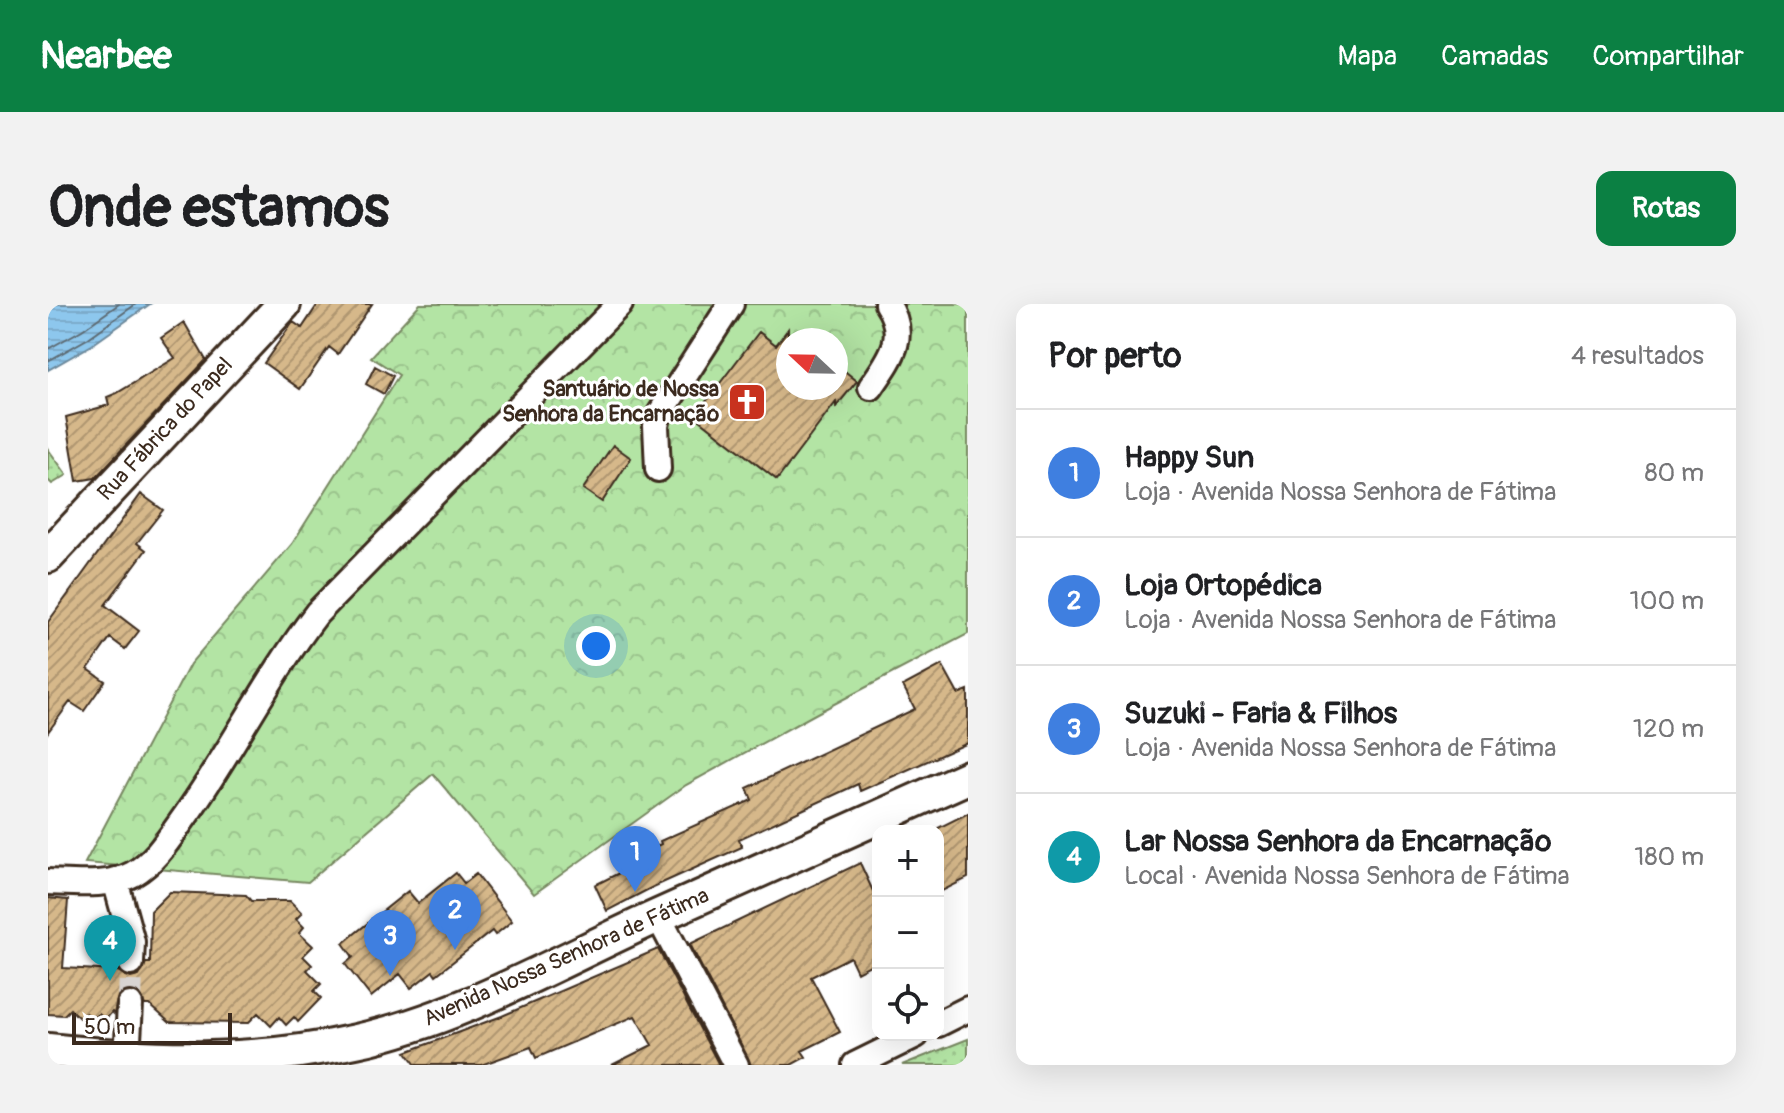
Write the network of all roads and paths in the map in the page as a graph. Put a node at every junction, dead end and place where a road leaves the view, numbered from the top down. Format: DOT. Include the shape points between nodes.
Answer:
graph roads {
  1 [pos="284,304"];
  2 [pos="620,304"];
  3 [pos="731,304"];
  4 [pos="887,304"];
  5 [pos="871,387"];
  6 [pos="658,469"];
  7 [pos="48,556"];
  8 [pos="968,777"];
  9 [pos="115,880"];
  10 [pos="48,882"];
  11 [pos="658,916"];
  12 [pos="131,963"];
  13 [pos="130,1005"];
  14 [pos="968,1009"];
  15 [pos="944,1021"];
  16 [pos="904,1041"];
  17 [pos="68,1056"];
  18 [pos="127,1057"];
  19 [pos="205,1063"];
  20 [pos="736,1065"];
  21 [pos="855,1065"];
  1 -- 7 [label="main road, Rua Fábrica do Papel"];
  2 -- 9 [label="street" via="317,613 154,860"];
  3 -- 6 [label="street" via="658,417"];
  4 -- 5 [label="street" via="896,319 897,339"];
  8 -- 11 [label="main road, Avenida Nossa Senhora de Fátima"];
  9 -- 10 [label="street"];
  9 -- 12 [label="street" via="132,942"];
  11 -- 19 [label="main road, Avenida Nossa Senhora de Fátima" via="411,1027 355,1042"];
  11 -- 20 [label="street"];
  13 -- 18 [label="street"];
  14 -- 15 [label="street"];
  16 -- 21 [label="street"];
  17 -- 18 [label="main road, Avenida Nossa Senhora de Fátima"];
  18 -- 19 [label="main road, Avenida Nossa Senhora de Fátima"];
}
